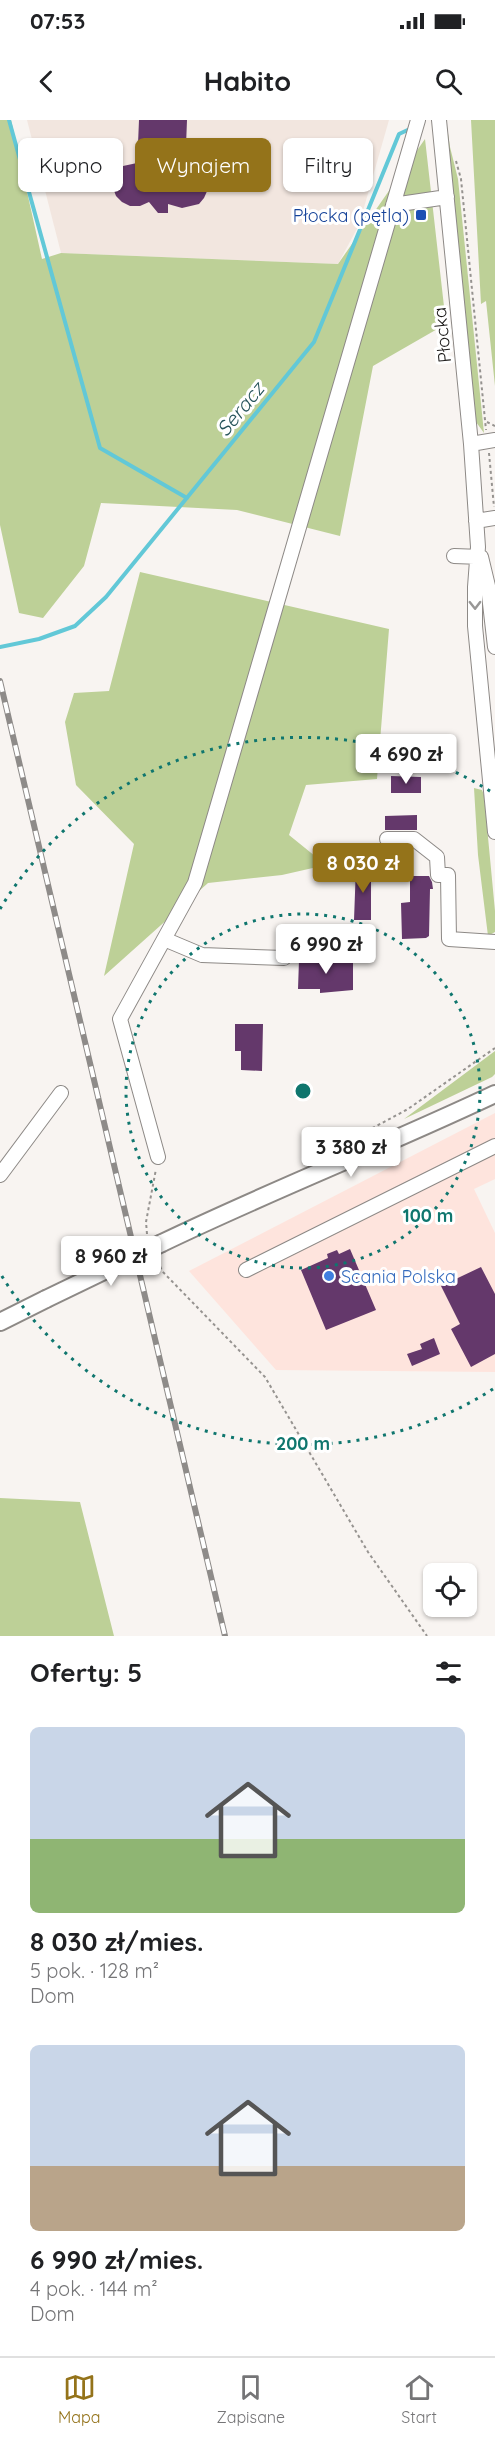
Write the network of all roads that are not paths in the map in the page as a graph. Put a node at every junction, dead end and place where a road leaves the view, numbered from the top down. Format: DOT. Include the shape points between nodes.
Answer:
graph roads {
  1 [pos="418,120"];
  2 [pos="439,120"];
  3 [pos="447,197"];
  4 [pos="393,205"];
  5 [pos="491,441"];
  6 [pos="471,444"];
  7 [pos="495,516"];
  8 [pos="476,521"];
  9 [pos="479,554"];
  10 [pos="454,556"];
  11 [pos="495,647"];
  12 [pos="488,694"];
  13 [pos="495,822"];
  14 [pos="387,839"];
  15 [pos="164,939"];
  16 [pos="495,942"];
  17 [pos="284,958"];
  18 [pos="495,1082"];
  19 [pos="61,1093"];
  20 [pos="495,1094"];
  21 [pos="495,1146"];
  22 [pos="158,1157"];
  23 [pos="0,1175"];
  24 [pos="297,1181"];
  25 [pos="246,1270"];
  26 [pos="0,1322"];
  1 -- 4 [label="street"];
  2 -- 3 [label="street, Płocka" via="448,152"];
  3 -- 4 [label="street"];
  3 -- 6 [label="street, Płocka"];
  4 -- 15 [label="street" via="195,883"];
  5 -- 6 [label="street"];
  6 -- 8 [label="street, Płocka"];
  7 -- 8 [label="street"];
  8 -- 9 [label="street, Płocka"];
  9 -- 10 [label="street"];
  9 -- 11 [label="street, Płocka" via="488,586"];
  9 -- 12 [label="street, Płocka, one-way" via="475,626"];
  12 -- 13 [label="street, Płocka"];
  14 -- 16 [label="street" via="414,839 437,857 438,875 448,875 449,939"];
  15 -- 17 [label="street" via="202,955"];
  15 -- 22 [label="street" via="120,1019"];
  18 -- 24 [label="main road"];
  19 -- 23 [label="street"];
  20 -- 24 [label="main road"];
  21 -- 25 [label="street"];
  24 -- 26 [label="main road, bridge"];
}
